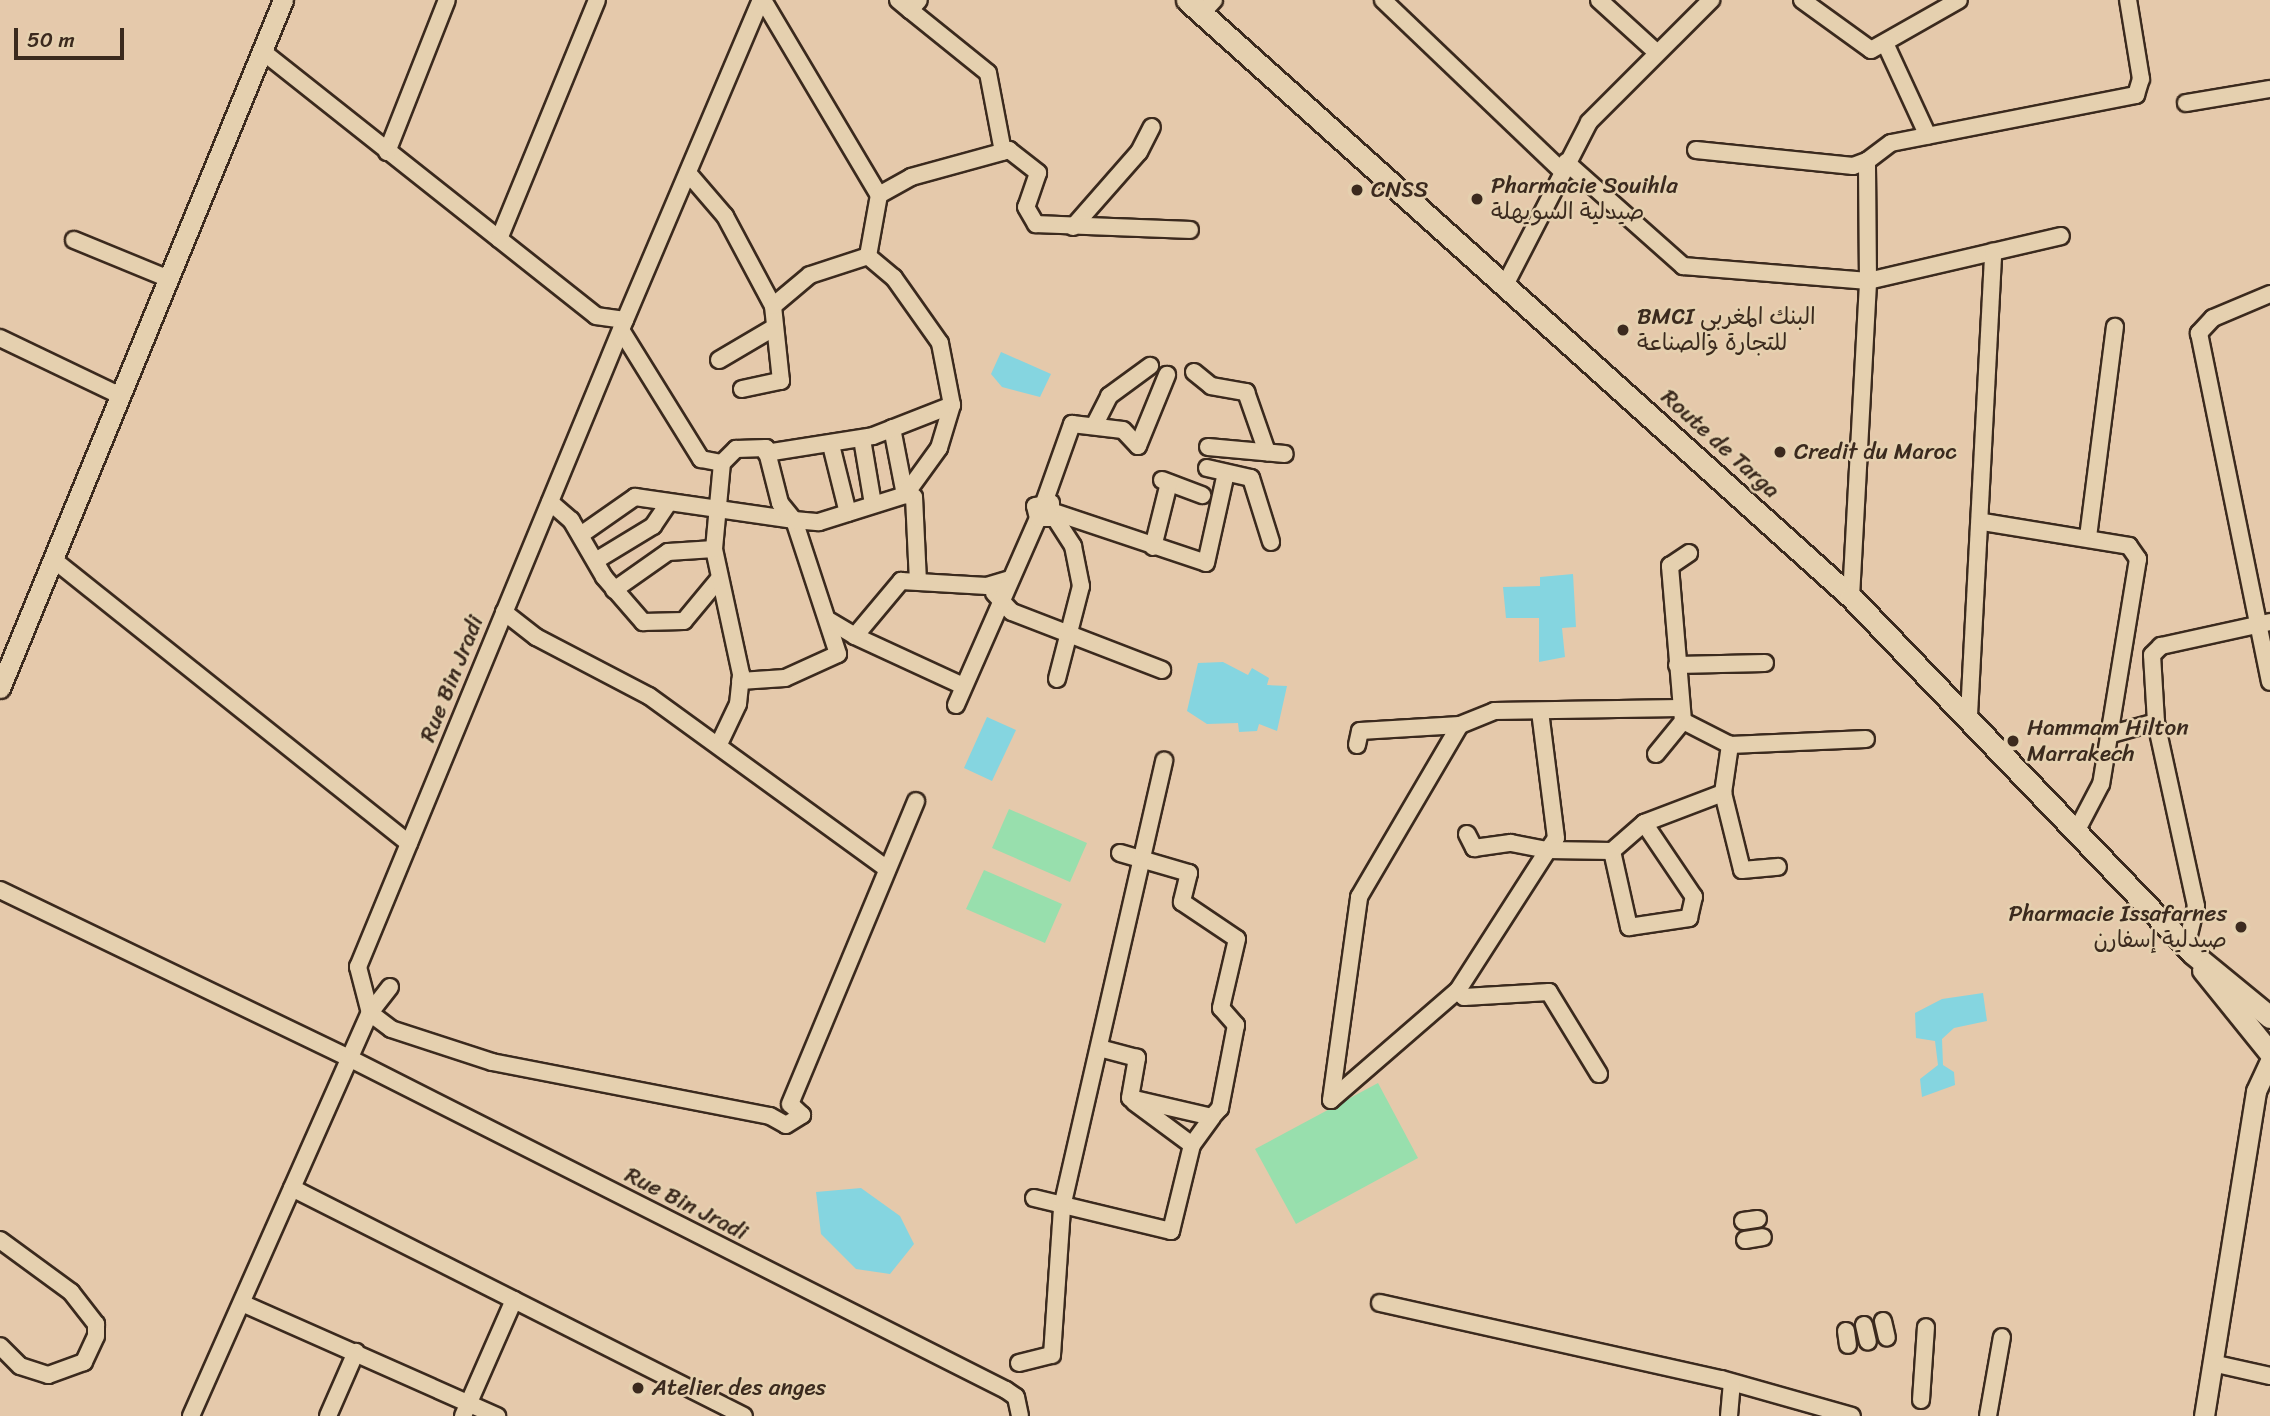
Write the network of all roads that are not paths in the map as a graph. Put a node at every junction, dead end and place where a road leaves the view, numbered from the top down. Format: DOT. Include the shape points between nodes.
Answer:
graph roads {
  1 [pos="283,0"];
  2 [pos="447,0"];
  3 [pos="597,0"];
  4 [pos="762,0"];
  5 [pos="1383,0"];
  6 [pos="1599,0"];
  7 [pos="1711,0"];
  8 [pos="1802,0"];
  9 [pos="1959,0"];
  10 [pos="2128,0"];
  11 [pos="909,3"];
  12 [pos="1201,5"];
  13 [pos="1885,43"];
  14 [pos="262,51"];
  15 [pos="1655,51"];
  16 [pos="2270,89"];
  17 [pos="2186,103"];
  18 [pos="1152,127"];
  19 [pos="1928,136"];
  20 [pos="1696,150"];
  21 [pos="387,152"];
  22 [pos="1003,152"];
  23 [pos="1867,161"];
  24 [pos="1564,166"];
  25 [pos="688,173"];
  26 [pos="879,195"];
  27 [pos="1073,227"];
  28 [pos="1190,230"];
  29 [pos="2061,236"];
  30 [pos="499,239"];
  31 [pos="74,240"];
  32 [pos="1993,252"];
  33 [pos="868,256"];
  34 [pos="169,279"];
  35 [pos="1868,281"];
  36 [pos="1505,285"];
  37 [pos="2270,295"];
  38 [pos="773,306"];
  39 [pos="623,325"];
  40 [pos="775,327"];
  41 [pos="2115,327"];
  42 [pos="0,338"];
  43 [pos="719,360"];
  44 [pos="1150,366"];
  45 [pos="1194,373"];
  46 [pos="1167,375"];
  47 [pos="742,388"];
  48 [pos="121,396"];
  49 [pos="952,405"];
  50 [pos="1094,426"];
  51 [pos="892,428"];
  52 [pos="862,439"];
  53 [pos="831,444"];
  54 [pos="1208,447"];
  55 [pos="1267,452"];
  56 [pos="766,453"];
  57 [pos="1285,454"];
  58 [pos="722,463"];
  59 [pos="1207,468"];
  60 [pos="1226,472"];
  61 [pos="905,495"];
  62 [pos="1202,495"];
  63 [pos="550,502"];
  64 [pos="668,504"];
  65 [pos="873,504"];
  66 [pos="1048,511"];
  67 [pos="716,512"];
  68 [pos="848,513"];
  69 [pos="794,520"];
  70 [pos="1983,522"];
  71 [pos="582,534"];
  72 [pos="2088,537"];
  73 [pos="1271,542"];
  74 [pos="1153,547"];
  75 [pos="714,549"];
  76 [pos="1689,553"];
  77 [pos="54,560"];
  78 [pos="597,560"];
  79 [pos="719,579"];
  80 [pos="1007,580"];
  81 [pos="918,581"];
  82 [pos="987,586"];
  83 [pos="614,590"];
  84 [pos="1851,597"];
  85 [pos="1000,598"];
  86 [pos="505,612"];
  87 [pos="830,621"];
  88 [pos="2264,623"];
  89 [pos="1070,634"];
  90 [pos="855,636"];
  91 [pos="1765,663"];
  92 [pos="2150,664"];
  93 [pos="1677,665"];
  94 [pos="2121,668"];
  95 [pos="1162,670"];
  96 [pos="1057,679"];
  97 [pos="740,681"];
  98 [pos="2270,682"];
  99 [pos="963,686"];
  100 [pos="0,688"];
  101 [pos="956,705"];
  102 [pos="1540,712"];
  103 [pos="1682,714"];
  104 [pos="1969,715"];
  105 [pos="2156,722"];
  106 [pos="1460,725"];
  107 [pos="2108,735"];
  108 [pos="1866,739"];
  109 [pos="719,744"];
  110 [pos="1357,745"];
  111 [pos="1730,745"];
  112 [pos="1656,754"];
  113 [pos="1164,760"];
  114 [pos="1723,793"];
  115 [pos="916,801"];
  116 [pos="1644,823"];
  117 [pos="2078,828"];
  118 [pos="1467,834"];
  119 [pos="409,843"];
  120 [pos="1548,850"];
  121 [pos="1612,851"];
  122 [pos="1120,853"];
  123 [pos="1140,860"];
  124 [pos="1778,867"];
  125 [pos="887,869"];
  126 [pos="0,890"];
  127 [pos="2189,950"];
  128 [pos="390,987"];
  129 [pos="1458,990"];
  130 [pos="370,1013"];
  131 [pos="2270,1017"];
  132 [pos="1099,1048"];
  133 [pos="2270,1052"];
  134 [pos="347,1057"];
  135 [pos="2270,1061"];
  136 [pos="1599,1074"];
  137 [pos="1130,1098"];
  138 [pos="2270,1105"];
  139 [pos="1212,1117"];
  140 [pos="2253,1131"];
  141 [pos="1192,1145"];
  142 [pos="292,1188"];
  143 [pos="1034,1198"];
  144 [pos="1062,1207"];
  145 [pos="1763,1237"];
  146 [pos="0,1240"];
  147 [pos="1745,1240"];
  148 [pos="514,1300"];
  149 [pos="1380,1303"];
  150 [pos="244,1304"];
  151 [pos="1883,1321"];
  152 [pos="1864,1325"];
  153 [pos="1926,1327"];
  154 [pos="1887,1338"];
  155 [pos="2002,1338"];
  156 [pos="1868,1342"];
  157 [pos="0,1346"];
  158 [pos="356,1352"];
  159 [pos="1019,1363"];
  160 [pos="2212,1363"];
  161 [pos="2270,1376"];
  162 [pos="1732,1383"];
  163 [pos="1921,1400"];
  164 [pos="466,1409"];
  165 [pos="191,1416"];
  166 [pos="328,1416"];
  167 [pos="497,1416"];
  168 [pos="744,1416"];
  169 [pos="1020,1416"];
  170 [pos="1728,1416"];
  171 [pos="1852,1416"];
  172 [pos="1988,1416"];
  173 [pos="2203,1416"];
  1 -- 14 [label="street"];
  2 -- 21 [label="street"];
  3 -- 30 [label="street"];
  4 -- 25 [label="street, Rue Bin Jradi"];
  4 -- 26 [label="street"];
  5 -- 24 [label="street"];
  6 -- 15 [label="street"];
  7 -- 15 [label="street"];
  8 -- 13 [label="street" via="1861,47"];
  9 -- 13 [label="street"];
  10 -- 19 [label="street" via="2141,79 2136,94"];
  11 -- 22 [label="street" via="988,73"];
  12 -- 36 [label="main road, Route de Targa"];
  13 -- 19 [label="street"];
  14 -- 21 [label="street"];
  14 -- 34 [label="street"];
  15 -- 24 [label="street" via="1601,106"];
  16 -- 17 [label="street"];
  18 -- 27 [label="street"];
  19 -- 23 [label="street" via="1881,147"];
  20 -- 23 [label="street" via="1853,166"];
  21 -- 30 [label="street"];
  22 -- 26 [label="street" via="911,177"];
  22 -- 27 [label="street" via="1038,173 1026,207 1036,224"];
  23 -- 35 [label="street"];
  24 -- 35 [label="street" via="1683,266"];
  24 -- 36 [label="street"];
  25 -- 38 [label="street" via="725,216"];
  25 -- 39 [label="street, Rue Bin Jradi"];
  26 -- 33 [label="street"];
  27 -- 28 [label="street"];
  29 -- 32 [label="street"];
  30 -- 39 [label="street" via="596,316"];
  31 -- 34 [label="street"];
  32 -- 35 [label="street"];
  32 -- 70 [label="street"];
  33 -- 38 [label="street" via="810,275"];
  33 -- 49 [label="street" via="894,278 940,343"];
  34 -- 48 [label="street"];
  35 -- 84 [label="street"];
  36 -- 84 [label="main road, Route de Targa"];
  37 -- 88 [label="street" via="2213,318 2199,333"];
  38 -- 40 [label="street"];
  39 -- 58 [label="street" via="701,459"];
  39 -- 63 [label="street, Rue Bin Jradi"];
  40 -- 43 [label="street"];
  40 -- 47 [label="street" via="781,380"];
  41 -- 72 [label="street"];
  42 -- 48 [label="street"];
  44 -- 50 [label="street" via="1109,396"];
  45 -- 55 [label="street" via="1211,386 1246,392"];
  46 -- 50 [label="street" via="1138,446 1123,430"];
  48 -- 77 [label="street"];
  49 -- 51 [label="street"];
  49 -- 61 [label="street" via="939,449"];
  50 -- 66 [label="street" via="1072,424"];
  51 -- 52 [label="street"];
  51 -- 61 [label="street"];
  52 -- 53 [label="street"];
  52 -- 65 [label="street"];
  53 -- 56 [label="street"];
  53 -- 68 [label="street"];
  54 -- 55 [label="street"];
  55 -- 57 [label="street"];
  56 -- 58 [label="street" via="736,449"];
  56 -- 69 [label="street" via="775,491"];
  58 -- 67 [label="street"];
  59 -- 60 [label="street"];
  60 -- 73 [label="street" via="1251,478"];
  60 -- 74 [label="street" via="1206,563"];
  61 -- 65 [label="street"];
  61 -- 81 [label="street" via="914,497"];
  62 -- 74 [label="street" via="1165,481"];
  63 -- 71 [label="street"];
  63 -- 86 [label="street, Rue Bin Jradi"];
  64 -- 67 [label="street"];
  64 -- 71 [label="street" via="635,497"];
  64 -- 78 [label="street" via="653,526"];
  65 -- 68 [label="street"];
  66 -- 74 [label="street"];
  66 -- 80 [label="street"];
  66 -- 89 [label="street" via="1073,546 1081,586"];
  67 -- 69 [label="street"];
  67 -- 75 [label="street"];
  68 -- 69 [label="street" via="819,522"];
  69 -- 87 [label="street"];
  70 -- 72 [label="street"];
  70 -- 104 [label="street"];
  71 -- 78 [label="street"];
  72 -- 94 [label="street" via="2129,546 2138,559"];
  75 -- 79 [label="street"];
  75 -- 83 [label="street" via="668,552"];
  76 -- 93 [label="street" via="1670,565"];
  77 -- 100 [label="street"];
  77 -- 119 [label="street"];
  78 -- 83 [label="street"];
  79 -- 83 [label="street" via="684,621 643,621"];
  79 -- 97 [label="street"];
  80 -- 82 [label="street"];
  80 -- 85 [label="street"];
  81 -- 82 [label="street"];
  81 -- 90 [label="street" via="901,581"];
  82 -- 85 [label="street"];
  84 -- 104 [label="main road, Route de Targa"];
  85 -- 89 [label="street" via="1012,612"];
  85 -- 99 [label="street"];
  86 -- 109 [label="street" via="536,638 649,696"];
  86 -- 119 [label="street, Rue Bin Jradi"];
  87 -- 90 [label="street"];
  87 -- 97 [label="street" via="838,654 818,669 768,682"];
  88 -- 92 [label="street" via="2161,646"];
  88 -- 98 [label="street"];
  89 -- 95 [label="street"];
  89 -- 96 [label="street"];
  90 -- 99 [label="street"];
  91 -- 93 [label="street"];
  92 -- 94 [label="street"];
  92 -- 105 [label="street"];
  93 -- 103 [label="street"];
  94 -- 107 [label="street"];
  97 -- 109 [label="street" via="738,704"];
  99 -- 101 [label="street"];
  102 -- 103 [label="street"];
  102 -- 106 [label="street" via="1494,711"];
  102 -- 120 [label="street" via="1556,838"];
  103 -- 111 [label="street"];
  103 -- 112 [label="street"];
  104 -- 117 [label="main road, Route de Targa"];
  105 -- 107 [label="street"];
  105 -- 127 [label="street" via="2196,905"];
  106 -- 110 [label="street" via="1360,731"];
  106 -- 129 [label="street" via="1359,897 1331,1100"];
  107 -- 117 [label="street" via="2101,784"];
  108 -- 111 [label="street"];
  109 -- 125 [label="street"];
  111 -- 114 [label="street"];
  113 -- 123 [label="street"];
  114 -- 116 [label="street"];
  114 -- 124 [label="street" via="1742,870"];
  115 -- 125 [label="street"];
  116 -- 121 [label="street"];
  116 -- 121 [label="street" via="1694,897 1689,918 1629,928"];
  117 -- 127 [label="main road, Route de Targa"];
  118 -- 120 [label="street" via="1475,848 1511,843"];
  119 -- 130 [label="street, Rue Bin Jradi" via="358,967"];
  120 -- 121 [label="street"];
  120 -- 129 [label="street"];
  122 -- 123 [label="street"];
  123 -- 132 [label="street"];
  123 -- 139 [label="street" via="1189,873 1182,902 1237,939 1221,1008 1236,1025 1220,1108"];
  125 -- 130 [label="street" via="790,1104 802,1115 786,1125 770,1116 492,1062 391,1029"];
  126 -- 134 [label="street, Rue Bin Jradi"];
  127 -- 131 [label="main road, Route de Targa"];
  127 -- 133 [label="main road, Route de Targa"];
  128 -- 130 [label="street"];
  129 -- 136 [label="street" via="1464,997 1549,992"];
  130 -- 134 [label="street"];
  132 -- 137 [label="street" via="1137,1058"];
  132 -- 144 [label="street"];
  134 -- 142 [label="street"];
  134 -- 169 [label="street, Rue Bin Jradi" via="1006,1390 1016,1397"];
  135 -- 140 [label="street" via="2256,1091"];
  137 -- 139 [label="street"];
  137 -- 141 [label="street"];
  138 -- 140 [label="street"];
  139 -- 141 [label="street"];
  140 -- 160 [label="street"];
  141 -- 144 [label="street" via="1171,1231"];
  142 -- 148 [label="street"];
  142 -- 150 [label="street"];
  143 -- 144 [label="street"];
  144 -- 159 [label="street" via="1052,1355"];
  145 -- 147 [label="street"];
  146 -- 157 [label="street" via="71,1292 96,1324 96,1336 84,1362 48,1375 20,1366"];
  148 -- 164 [label="street"];
  148 -- 168 [label="street"];
  149 -- 162 [label="street"];
  150 -- 158 [label="street"];
  150 -- 165 [label="street"];
  151 -- 154 [label="street"];
  152 -- 156 [label="street"];
  153 -- 163 [label="street"];
  155 -- 172 [label="street"];
  158 -- 164 [label="street"];
  158 -- 166 [label="street"];
  160 -- 161 [label="street"];
  160 -- 173 [label="street"];
  162 -- 170 [label="street"];
  162 -- 171 [label="street"];
  164 -- 167 [label="street"];
}
